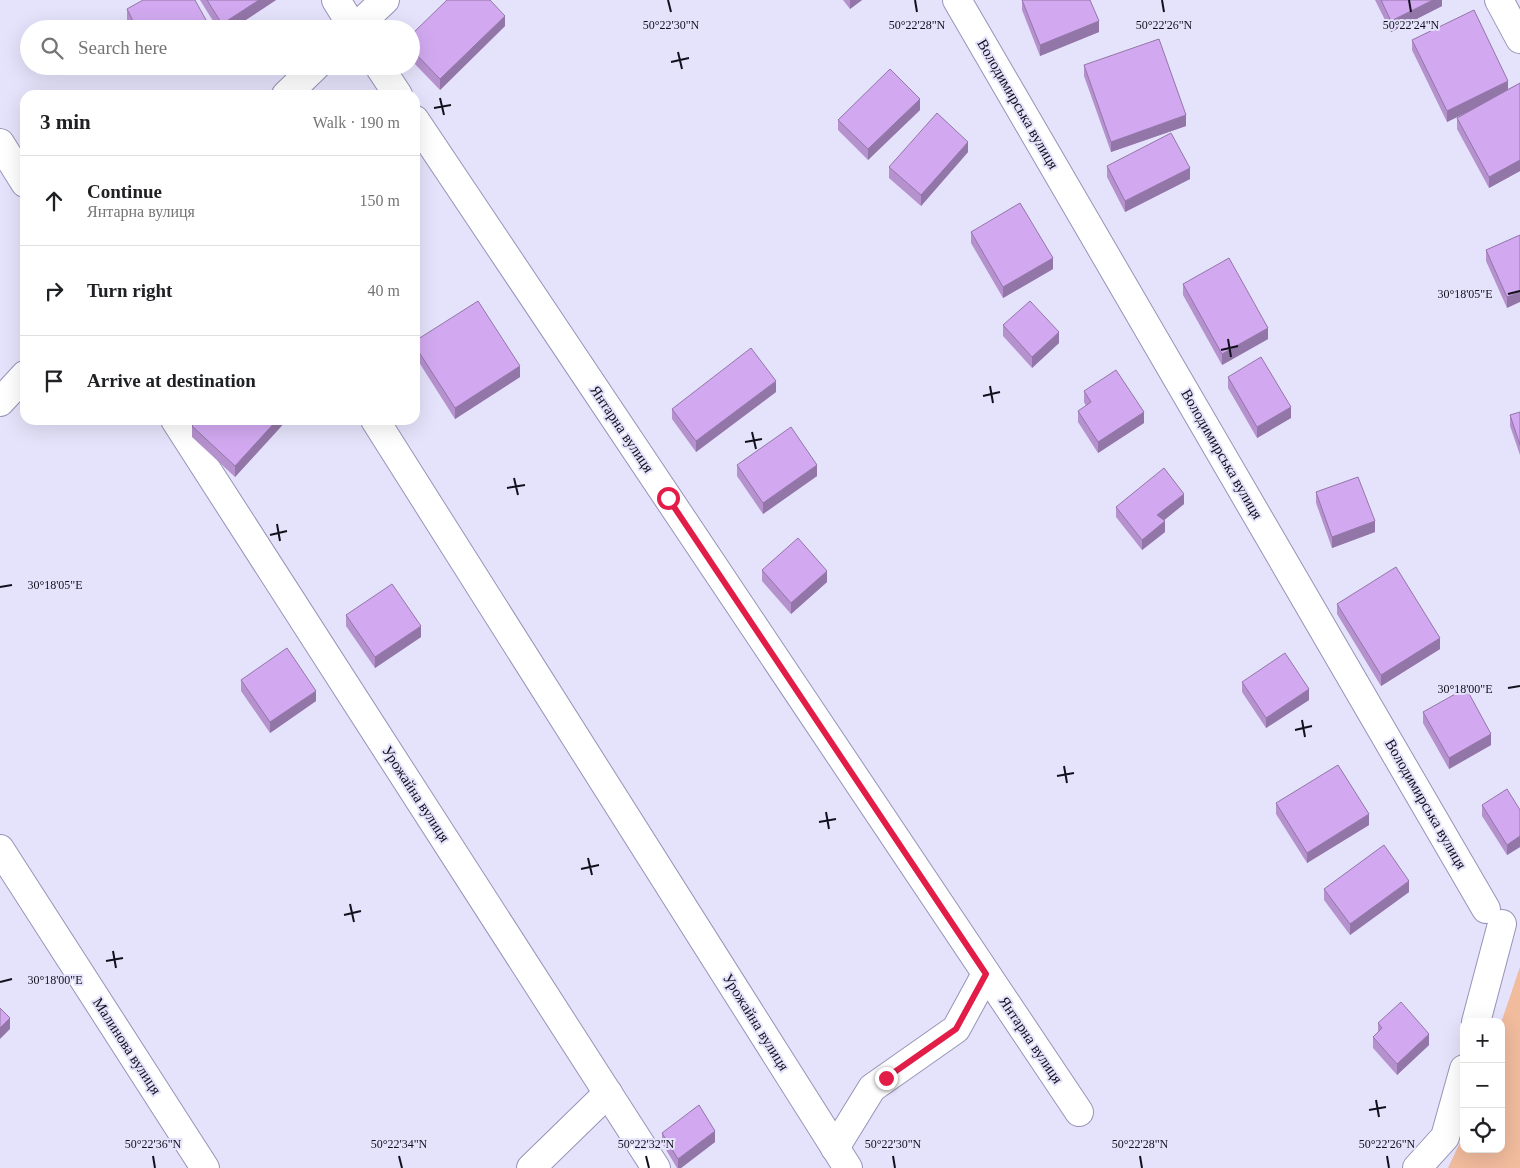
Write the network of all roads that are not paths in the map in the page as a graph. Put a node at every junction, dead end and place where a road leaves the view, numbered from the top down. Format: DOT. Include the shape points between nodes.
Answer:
graph roads {
  1 [pos="336,0"];
  2 [pos="385,0"];
  3 [pos="957,0"];
  4 [pos="1500,0"];
  5 [pos="348,20"];
  6 [pos="364,20"];
  7 [pos="1520,40"];
  8 [pos="307,75"];
  9 [pos="385,75"];
  10 [pos="291,90"];
  11 [pos="395,90"];
  12 [pos="420,127"];
  13 [pos="0,143"];
  14 [pos="20,175"];
  15 [pos="20,380"];
  16 [pos="0,402"];
  17 [pos="178,425"];
  18 [pos="378,425"];
  19 [pos="0,849"];
  20 [pos="986,974"];
  21 [pos="1477,1018"];
  22 [pos="1460,1084"];
  23 [pos="608,1093"];
  24 [pos="1079,1112"];
  25 [pos="842,1158"];
  26 [pos="205,1168"];
  27 [pos="531,1168"];
  28 [pos="656,1168"];
  29 [pos="1417,1168"];
  1 -- 5 [label="street"];
  2 -- 6 [label="street"];
  3 -- 21 [label="street, Володимирська вулиця" via="1494,916"];
  4 -- 7 [label="street"];
  8 -- 10 [label="street"];
  9 -- 11 [label="street"];
  12 -- 20 [label="street, Янтарна вулиця"];
  13 -- 14 [label="street"];
  15 -- 16 [label="street"];
  17 -- 23 [label="street, Урожайна вулиця"];
  18 -- 25 [label="street, Урожайна вулиця"];
  19 -- 26 [label="street, Малинова вулиця"];
  20 -- 24 [label="street, Янтарна вулиця"];
  20 -- 25 [label="street" via="956,1029 872,1088"];
  22 -- 29 [label="street" via="1446,1137"];
  23 -- 27 [label="street"];
  23 -- 28 [label="street, Урожайна вулиця"];
}
